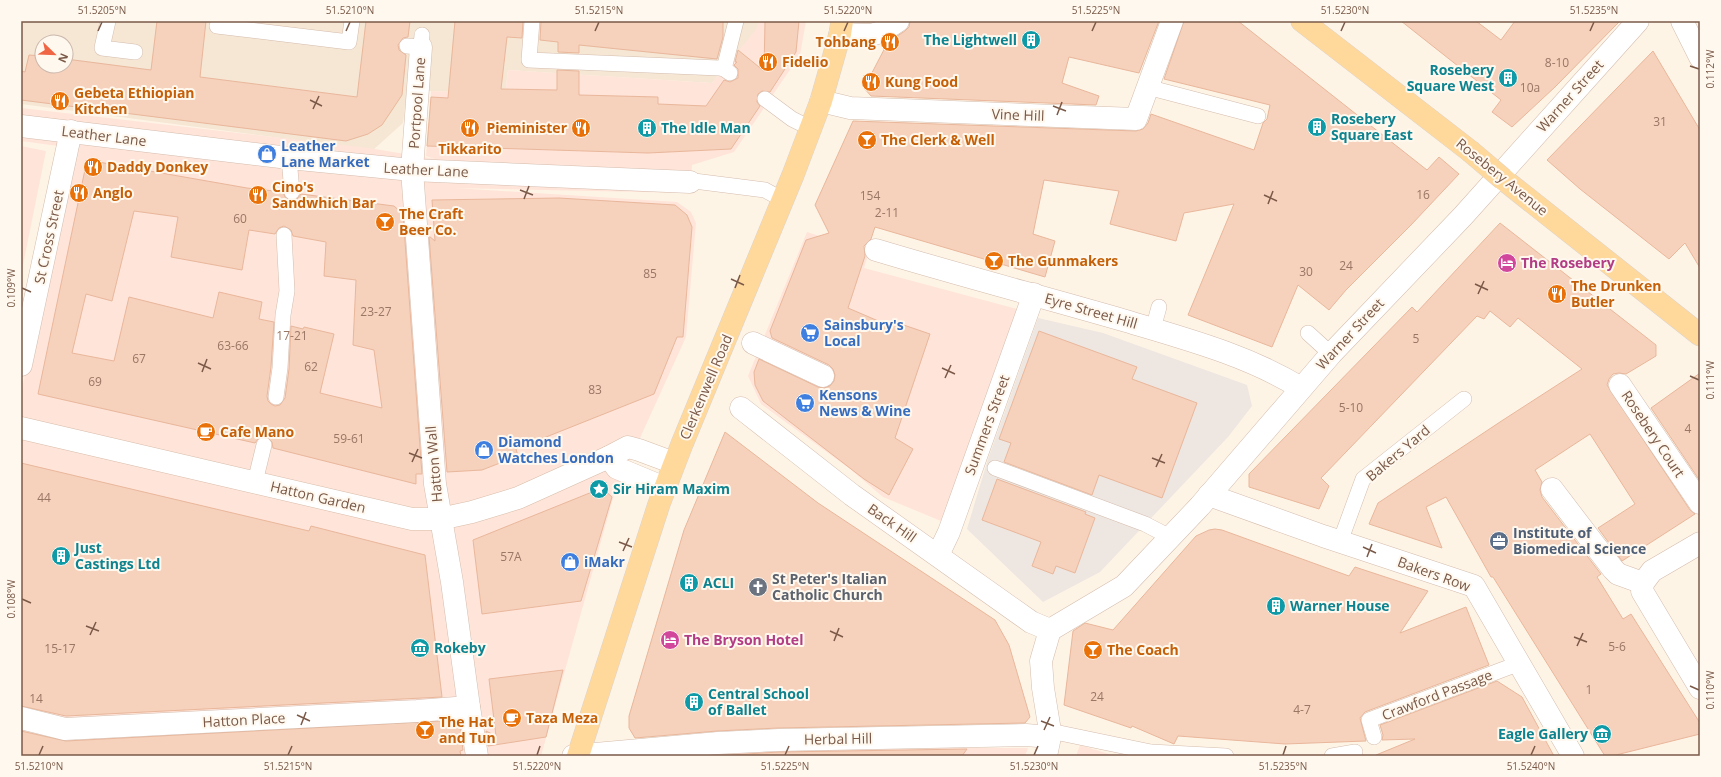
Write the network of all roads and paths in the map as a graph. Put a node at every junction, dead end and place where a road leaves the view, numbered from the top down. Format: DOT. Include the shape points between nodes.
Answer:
graph roads {
  1 [pos="108,21"];
  2 [pos="352,21"];
  3 [pos="532,21"];
  4 [pos="736,21"];
  5 [pos="898,21"];
  6 [pos="1172,21"];
  7 [pos="1302,21"];
  8 [pos="1638,21"];
  9 [pos="1682,21"];
  10 [pos="217,26"];
  11 [pos="841,28"];
  12 [pos="417,43"];
  13 [pos="135,52"];
  14 [pos="1700,57"];
  15 [pos="1148,87"];
  16 [pos="765,99"];
  17 [pos="821,101"];
  18 [pos="1258,116"];
  19 [pos="21,126"];
  20 [pos="810,128"];
  21 [pos="71,132"];
  22 [pos="289,158"];
  23 [pos="412,170"];
  24 [pos="690,182"];
  25 [pos="292,192"];
  26 [pos="783,200"];
  27 [pos="284,235"];
  28 [pos="876,250"];
  29 [pos="1034,294"];
  30 [pos="1159,307"];
  31 [pos="1153,329"];
  32 [pos="1308,333"];
  33 [pos="1700,335"];
  34 [pos="753,343"];
  35 [pos="1331,354"];
  36 [pos="21,365"];
  37 [pos="823,376"];
  38 [pos="1620,385"];
  39 [pos="1301,388"];
  40 [pos="276,397"];
  41 [pos="1464,399"];
  42 [pos="741,408"];
  43 [pos="21,428"];
  44 [pos="264,445"];
  45 [pos="609,457"];
  46 [pos="674,464"];
  47 [pos="996,468"];
  48 [pos="255,482"];
  49 [pos="665,488"];
  50 [pos="1552,489"];
  51 [pos="1209,495"];
  52 [pos="1700,503"];
  53 [pos="440,520"];
  54 [pos="1170,537"];
  55 [pos="1340,542"];
  56 [pos="1700,543"];
  57 [pos="938,555"];
  58 [pos="1643,583"];
  59 [pos="1050,630"];
  60 [pos="1520,663"];
  61 [pos="1700,688"];
  62 [pos="469,707"];
  63 [pos="21,718"];
  64 [pos="1374,737"];
  65 [pos="1049,741"];
  66 [pos="1355,752"];
  67 [pos="477,756"];
  68 [pos="573,756"];
  69 [pos="579,756"];
  70 [pos="1226,756"];
  71 [pos="1332,756"];
  72 [pos="1573,756"];
  1 -- 13 [label="lane" via="102,48"];
  2 -- 10 [label="lane" via="356,42"];
  3 -- 4 [label="lane" via="529,60 727,71"];
  5 -- 11 [label="street" via="881,32 871,34"];
  6 -- 15 [label="street, Vine Hill"];
  7 -- 33 [label="main road, Rosebery Avenue, bridge"];
  8 -- 35 [label="street, Warner Street" via="1463,216"];
  9 -- 14 [label="street"];
  11 -- 17 [label="main road, Clerkenwell Road"];
  12 -- 23 [label="street, Portpool Lane"];
  15 -- 17 [label="street, Vine Hill" via="1136,119 1100,113 850,108"];
  15 -- 18 [label="lane"];
  16 -- 20 [label="lane" via="792,119"];
  17 -- 20 [label="main road, Clerkenwell Road"];
  19 -- 21 [label="street, Leather Lane"];
  20 -- 26 [label="main road, Clerkenwell Road"];
  21 -- 22 [label="street, Leather Lane"];
  21 -- 36 [label="street, St Cross Street"];
  22 -- 23 [label="street, Leather Lane"];
  22 -- 25 [label="lane"];
  23 -- 24 [label="street, Leather Lane"];
  23 -- 53 [label="street, Hatton Wall" via="435,484"];
  24 -- 26 [label="lane, Leather Lane" via="765,190"];
  26 -- 46 [label="main road, Clerkenwell Road"];
  27 -- 40 [label="lane" via="287,291"];
  28 -- 29 [label="street, Eyre Street Hill"];
  29 -- 31 [label="street, Eyre Street Hill"];
  29 -- 57 [label="street, Summers Street" via="949,532"];
  30 -- 31 [label="lane"];
  31 -- 39 [label="street, Eyre Street Hill" via="1210,346"];
  32 -- 35 [label="lane"];
  34 -- 37 [label="street"];
  35 -- 39 [label="street, Warner Street"];
  38 -- 52 [label="street, Rosebery Court"];
  39 -- 51 [label="street, Warner Street"];
  41 -- 55 [label="lane, Bakers Yard" via="1363,479"];
  42 -- 57 [label="street, Back Hill" via="852,495"];
  43 -- 48 [label="street, Hatton Garden"];
  44 -- 48 [label="lane"];
  45 -- 46 [label="street, Hatton Garden" via="628,448"];
  45 -- 49 [label="street" via="616,468"];
  45 -- 53 [label="street, Hatton Garden" via="518,498"];
  46 -- 49 [label="main road, Clerkenwell Road"];
  47 -- 54 [label="lane" via="1145,524"];
  48 -- 53 [label="street, Hatton Garden" via="412,519"];
  49 -- 69 [label="main road, Clerkenwell Road"];
  50 -- 58 [label="street" via="1613,569 1618,574"];
  51 -- 54 [label="street, Warner Street"];
  51 -- 55 [label="street, Bakers Row"];
  53 -- 62 [label="street, Hatton Wall" via="453,588"];
  54 -- 59 [label="street, Warner Street" via="1124,586"];
  55 -- 60 [label="street, Bakers Row" via="1474,586"];
  56 -- 58 [label="street" via="1652,571"];
  57 -- 59 [label="street, Back Hill" via="1031,622"];
  58 -- 61 [label="street" via="1642,591 1645,598"];
  59 -- 65 [label="street" via="1041,661"];
  60 -- 64 [label="lane, Crawford Passage" via="1369,720"];
  60 -- 72 [label="street, Bakers Row"];
  62 -- 63 [label="street, Hatton Place" via="65,729"];
  62 -- 67 [label="street, Hatton Wall"];
  65 -- 69 [label="street, Herbal Hill" via="1026,735 779,740"];
  65 -- 70 [label="lane" via="1151,752"];
  66 -- 71 [label="lane"];
  68 -- 69 [label="street, Herbal Hill"];
}
